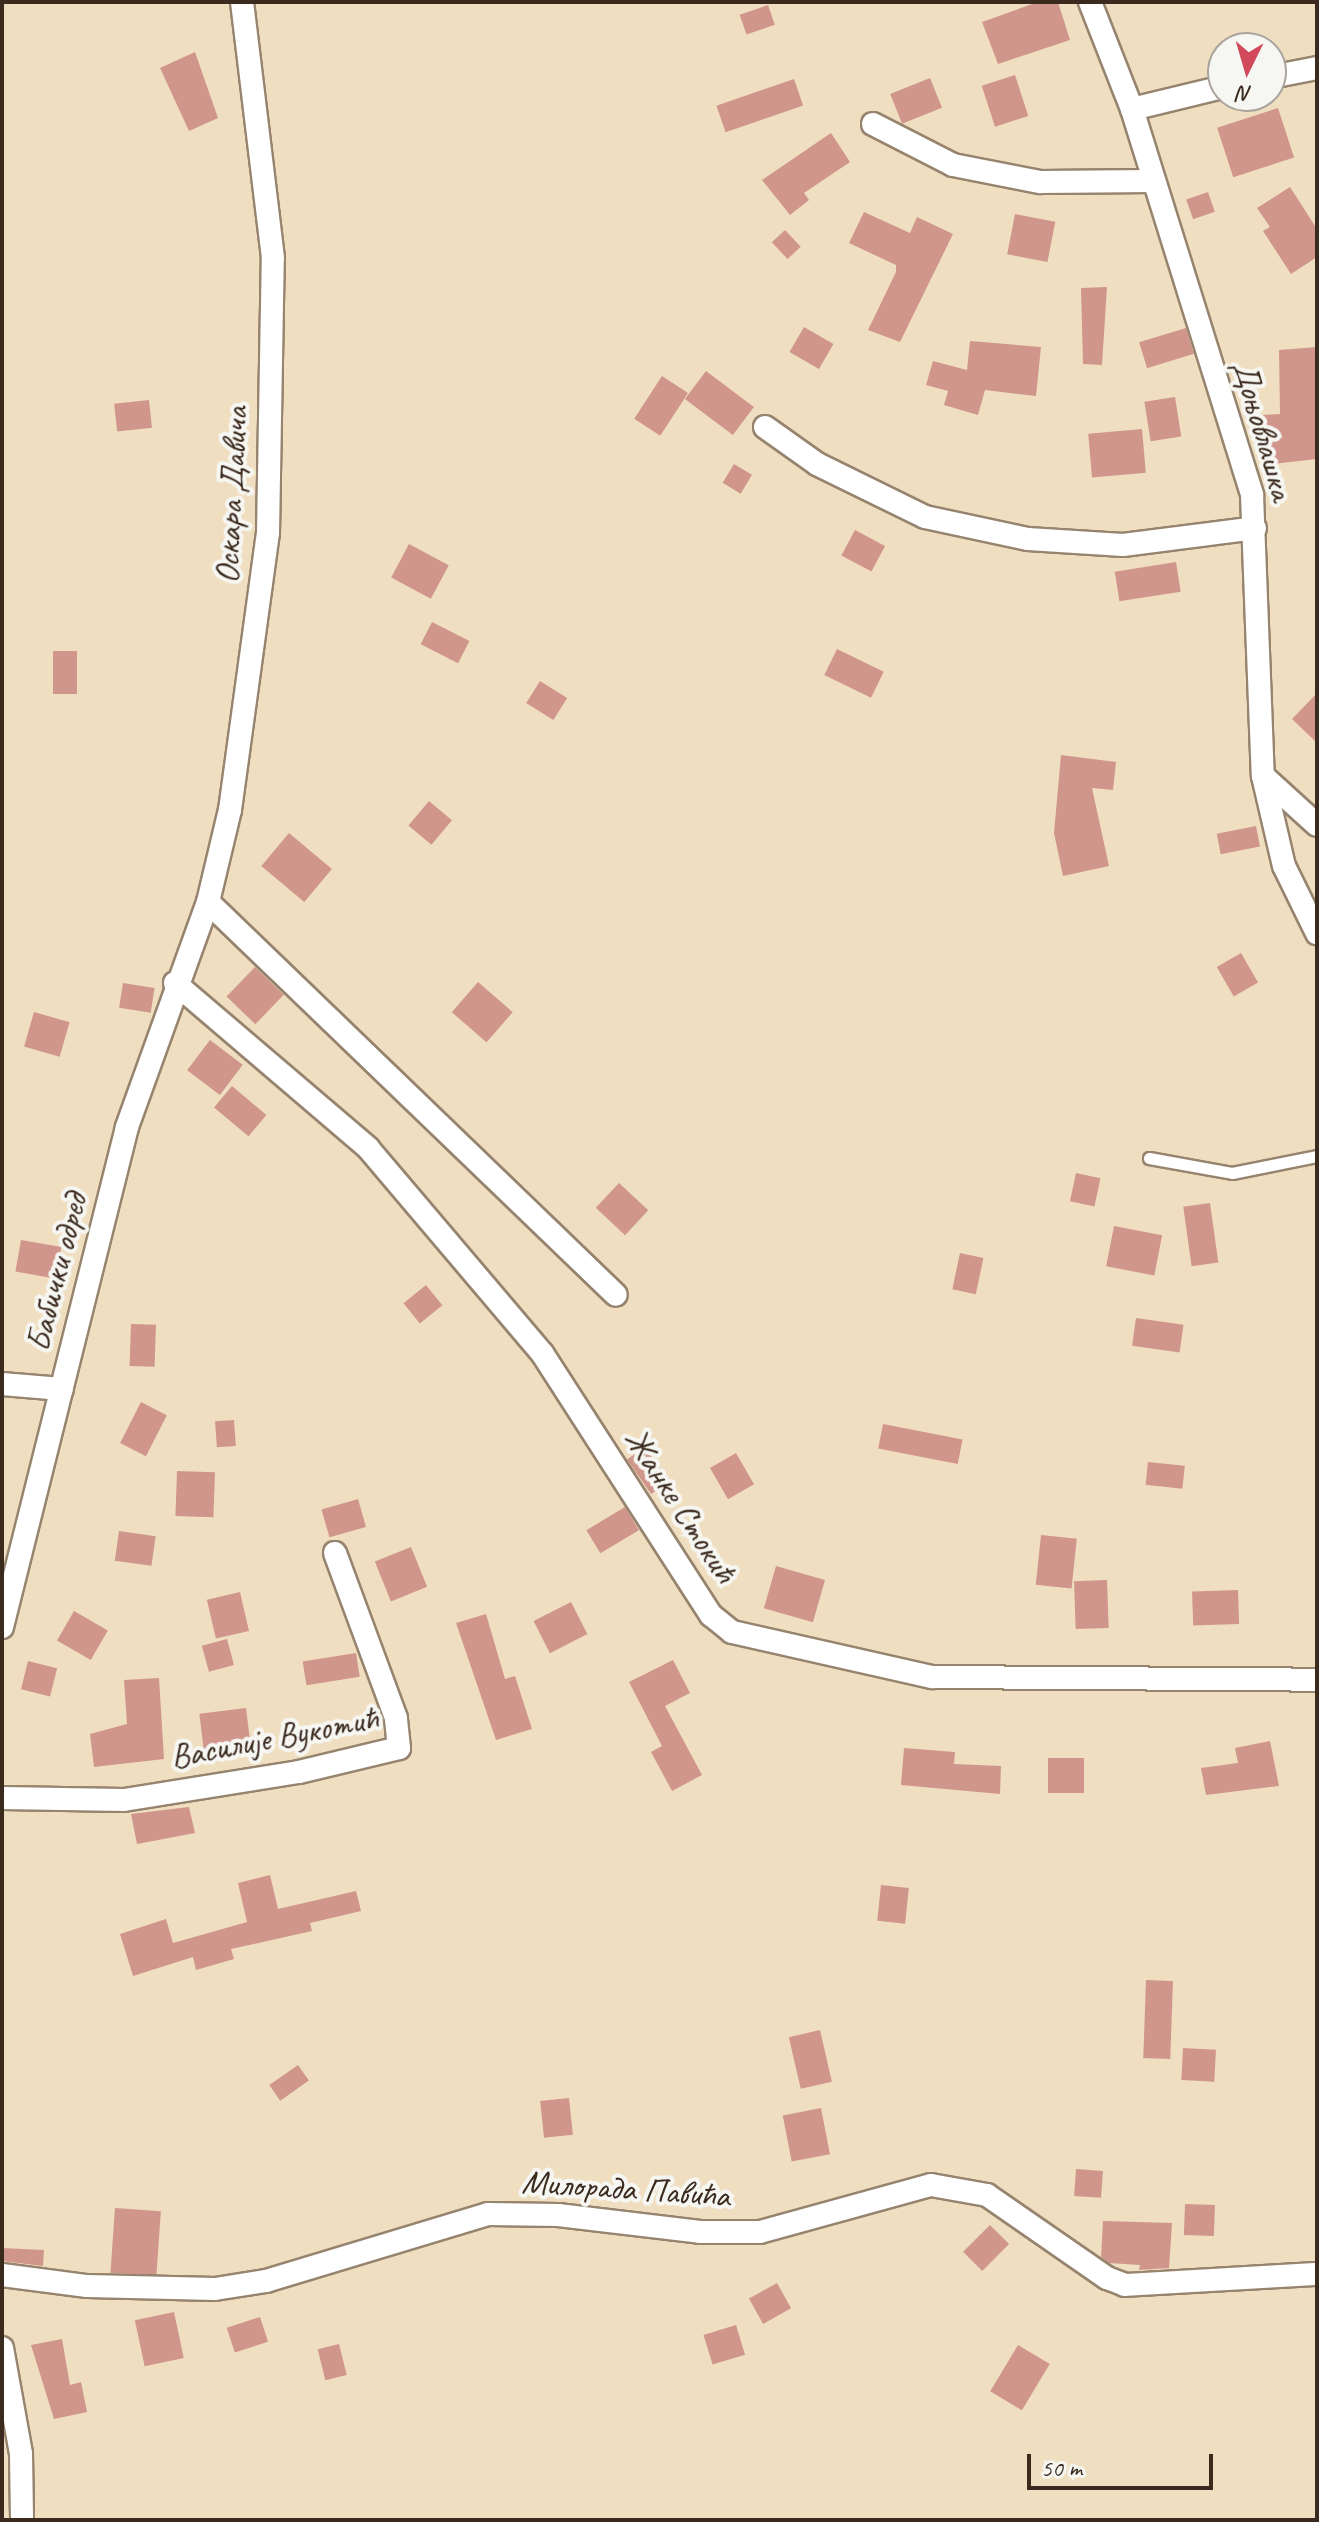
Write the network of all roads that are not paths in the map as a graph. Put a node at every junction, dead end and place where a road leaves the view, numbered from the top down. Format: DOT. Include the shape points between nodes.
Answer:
graph roads {
  1 [pos="242,2"];
  2 [pos="1090,2"];
  3 [pos="1317,68"];
  4 [pos="1287,74"];
  5 [pos="1207,91"];
  6 [pos="1132,109"];
  7 [pos="873,124"];
  8 [pos="1153,181"];
  9 [pos="765,427"];
  10 [pos="1255,528"];
  11 [pos="1263,776"];
  12 [pos="1317,825"];
  13 [pos="208,902"];
  14 [pos="1317,933"];
  15 [pos="175,983"];
  16 [pos="1317,1156"];
  17 [pos="1149,1158"];
  18 [pos="616,1295"];
  19 [pos="2,1384"];
  20 [pos="62,1389"];
  21 [pos="335,1553"];
  22 [pos="2,1627"];
  23 [pos="1317,1680"];
  24 [pos="2,1798"];
  25 [pos="1317,2274"];
  26 [pos="2,2275"];
  27 [pos="2,2348"];
  28 [pos="22,2520"];
  1 -- 13 [label="street, Оскара Давича" via="273,258 268,533 230,810"];
  2 -- 6 [label="street, Доњовлашка"];
  3 -- 4 [label="street"];
  5 -- 6 [label="street"];
  6 -- 8 [label="street, Доњовлашка"];
  7 -- 8 [label="street" via="953,165 1040,182"];
  8 -- 10 [label="street, Доњовлашка" via="1252,495"];
  9 -- 10 [label="street" via="817,464 925,517 1028,539 1123,545"];
  10 -- 11 [label="street, Доњовлашка"];
  11 -- 12 [label="street"];
  11 -- 14 [label="street, Доњовлашка" via="1284,866"];
  13 -- 15 [label="street, Оскара Давича"];
  13 -- 18 [label="street"];
  15 -- 20 [label="street, Бабички одред" via="127,1127"];
  15 -- 23 [label="street, Жанке Стокић" via="368,1148 542,1353 711,1615 732,1632 932,1677"];
  16 -- 17 [label="lane" via="1232,1173"];
  19 -- 20 [label="street"];
  20 -- 22 [label="street, Бабички одред"];
  21 -- 24 [label="street, Василије Вукотић" via="396,1718 399,1748 299,1772 124,1800"];
  25 -- 26 [label="street, Милорада Павића" via="1125,2285 1095,2271 987,2195 931,2185 760,2232 488,2214 266,2281 215,2289 114,2288"];
  27 -- 28 [label="street" via="21,2454"];
}
